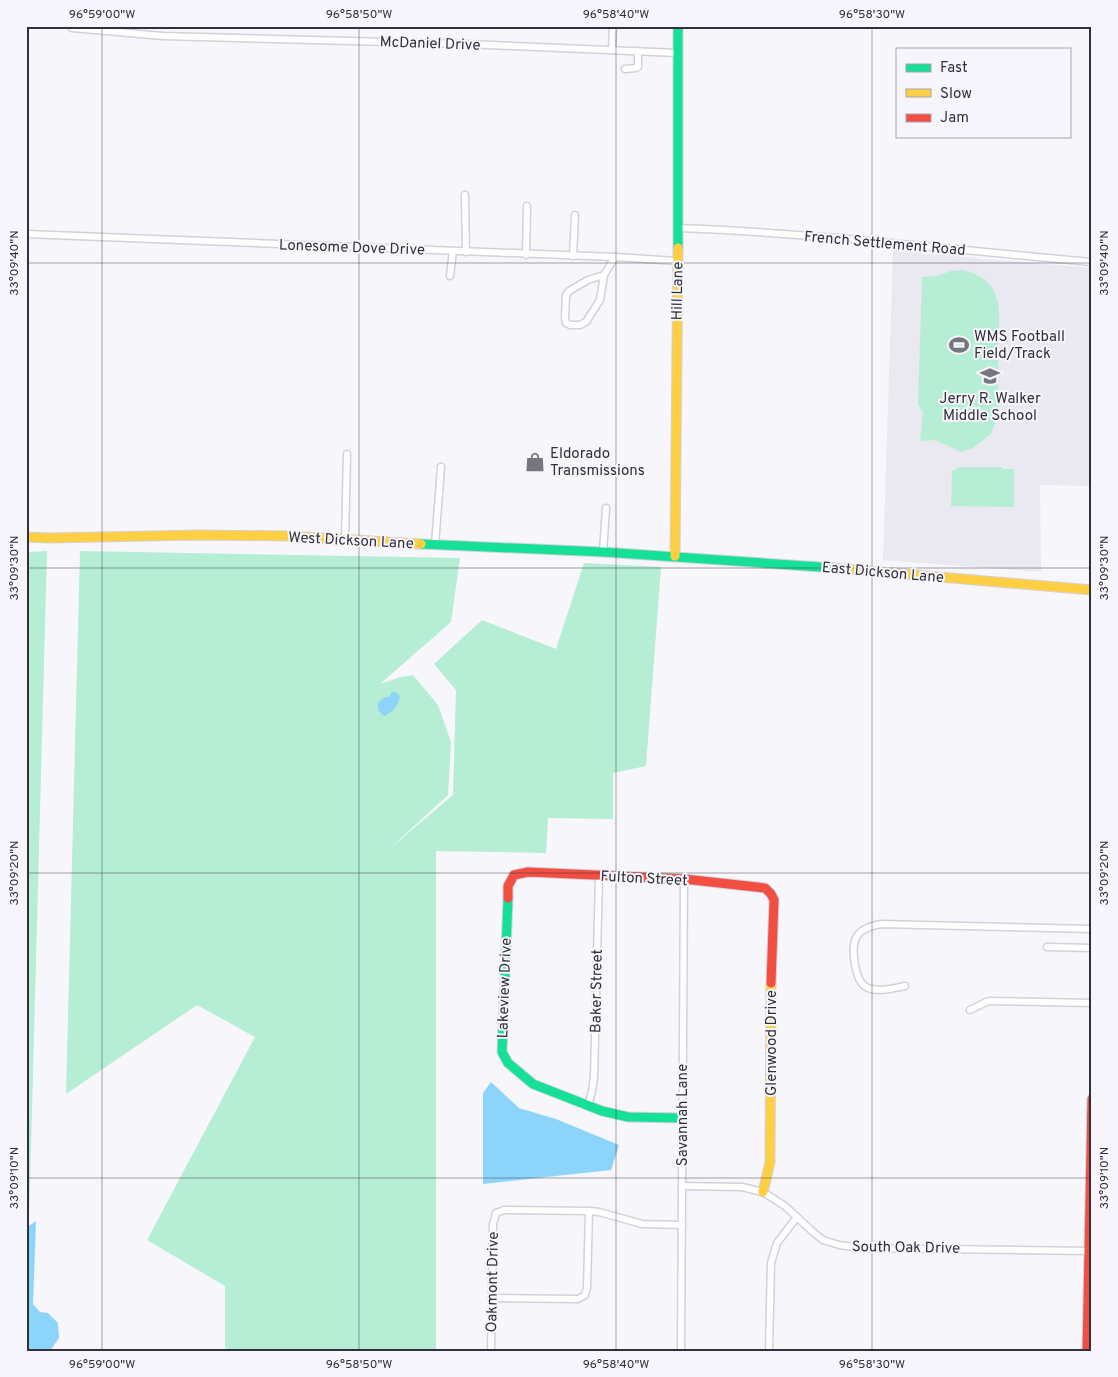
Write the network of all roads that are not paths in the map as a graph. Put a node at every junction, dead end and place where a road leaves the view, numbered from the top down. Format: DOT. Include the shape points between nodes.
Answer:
graph roads {
  1 [pos="613,26"];
  2 [pos="678,26"];
  3 [pos="72,28"];
  4 [pos="612,50"];
  5 [pos="638,51"];
  6 [pos="677,53"];
  7 [pos="625,69"];
  8 [pos="465,195"];
  9 [pos="527,206"];
  10 [pos="575,215"];
  11 [pos="678,228"];
  12 [pos="26,234"];
  13 [pos="453,251"];
  14 [pos="466,252"];
  15 [pos="526,255"];
  16 [pos="573,256"];
  17 [pos="616,258"];
  18 [pos="677,261"];
  19 [pos="1092,262"];
  20 [pos="604,275"];
  21 [pos="450,276"];
  22 [pos="347,454"];
  23 [pos="441,467"];
  24 [pos="606,508"];
  25 [pos="26,537"];
  26 [pos="346,540"];
  27 [pos="435,545"];
  28 [pos="602,552"];
  29 [pos="675,556"];
  30 [pos="1092,590"];
  31 [pos="514,875"];
  32 [pos="599,875"];
  33 [pos="684,879"];
  34 [pos="771,894"];
  35 [pos="1092,929"];
  36 [pos="1047,947"];
  37 [pos="1092,948"];
  38 [pos="905,986"];
  39 [pos="1092,1003"];
  40 [pos="970,1010"];
  41 [pos="1092,1099"];
  42 [pos="588,1106"];
  43 [pos="682,1118"];
  44 [pos="682,1186"];
  45 [pos="763,1192"];
  46 [pos="589,1212"];
  47 [pos="797,1217"];
  48 [pos="682,1225"];
  49 [pos="1089,1251"];
  50 [pos="492,1298"];
  51 [pos="491,1351"];
  52 [pos="681,1351"];
  53 [pos="769,1351"];
  54 [pos="1087,1351"];
  1 -- 4 [label="street"];
  2 -- 6 [label="street, Hill Lane"];
  3 -- 4 [label="street, McDaniel Drive" via="163,36"];
  4 -- 5 [label="street, McDaniel Drive"];
  5 -- 6 [label="street, McDaniel Drive"];
  5 -- 7 [label="street" via="638,67"];
  6 -- 11 [label="street, Hill Lane"];
  8 -- 14 [label="street"];
  9 -- 15 [label="street"];
  10 -- 16 [label="street"];
  11 -- 18 [label="street, Hill Lane"];
  11 -- 19 [label="street, French Settlement Road" via="858,239"];
  12 -- 13 [label="street, Lonesome Dove Drive"];
  13 -- 14 [label="street, Lonesome Dove Drive"];
  13 -- 21 [label="street"];
  14 -- 15 [label="street, Lonesome Dove Drive"];
  15 -- 16 [label="street, Lonesome Dove Drive"];
  16 -- 17 [label="street, Lonesome Dove Drive"];
  17 -- 18 [label="street, Lonesome Dove Drive"];
  17 -- 20 [label="street"];
  18 -- 29 [label="street, Hill Lane"];
  20 -- 20 [label="street" via="600,300 586,322 580,325 566,323 566,295 569,291"];
  22 -- 26 [label="street"];
  23 -- 27 [label="street"];
  24 -- 28 [label="street"];
  25 -- 26 [label="street, West Dickson Lane" via="200,535"];
  26 -- 27 [label="street, West Dickson Lane"];
  27 -- 28 [label="street, West Dickson Lane"];
  28 -- 29 [label="street, West Dickson Lane"];
  29 -- 30 [label="street, East Dickson Lane"];
  31 -- 32 [label="street, Fulton Street" via="528,872"];
  31 -- 42 [label="street, Lakeview Drive" via="508,886 502,1052 508,1063 533,1084"];
  32 -- 33 [label="street, Fulton Street"];
  32 -- 42 [label="street, Baker Street" via="594,1078"];
  33 -- 34 [label="street, Fulton Street" via="765,888"];
  33 -- 43 [label="street, Savannah Lane"];
  34 -- 45 [label="street, Glenwood Drive" via="774,900 770,1162"];
  35 -- 38 [label="street" via="881,924 866,928 856,937 854,948 854,964 860,982 867,988 878,990"];
  36 -- 37 [label="street"];
  39 -- 40 [label="street" via="990,1001"];
  41 -- 49 [label="street"];
  42 -- 43 [label="street, Lakeview Drive" via="628,1116"];
  43 -- 44 [label="street, Savannah Lane"];
  44 -- 45 [label="street, South Oak Drive" via="742,1186"];
  44 -- 48 [label="street, Savannah Lane"];
  45 -- 47 [label="street, South Oak Drive"];
  46 -- 48 [label="street" via="642,1224"];
  46 -- 50 [label="street" via="585,1295 578,1299"];
  46 -- 50 [label="street, Oakmont Drive" via="504,1210 496,1213"];
  47 -- 49 [label="street, South Oak Drive" via="823,1240 853,1247"];
  47 -- 53 [label="street" via="777,1242 771,1262"];
  48 -- 52 [label="street, Savannah Lane"];
  49 -- 54 [label="street"];
  50 -- 51 [label="street, Oakmont Drive"];
}
